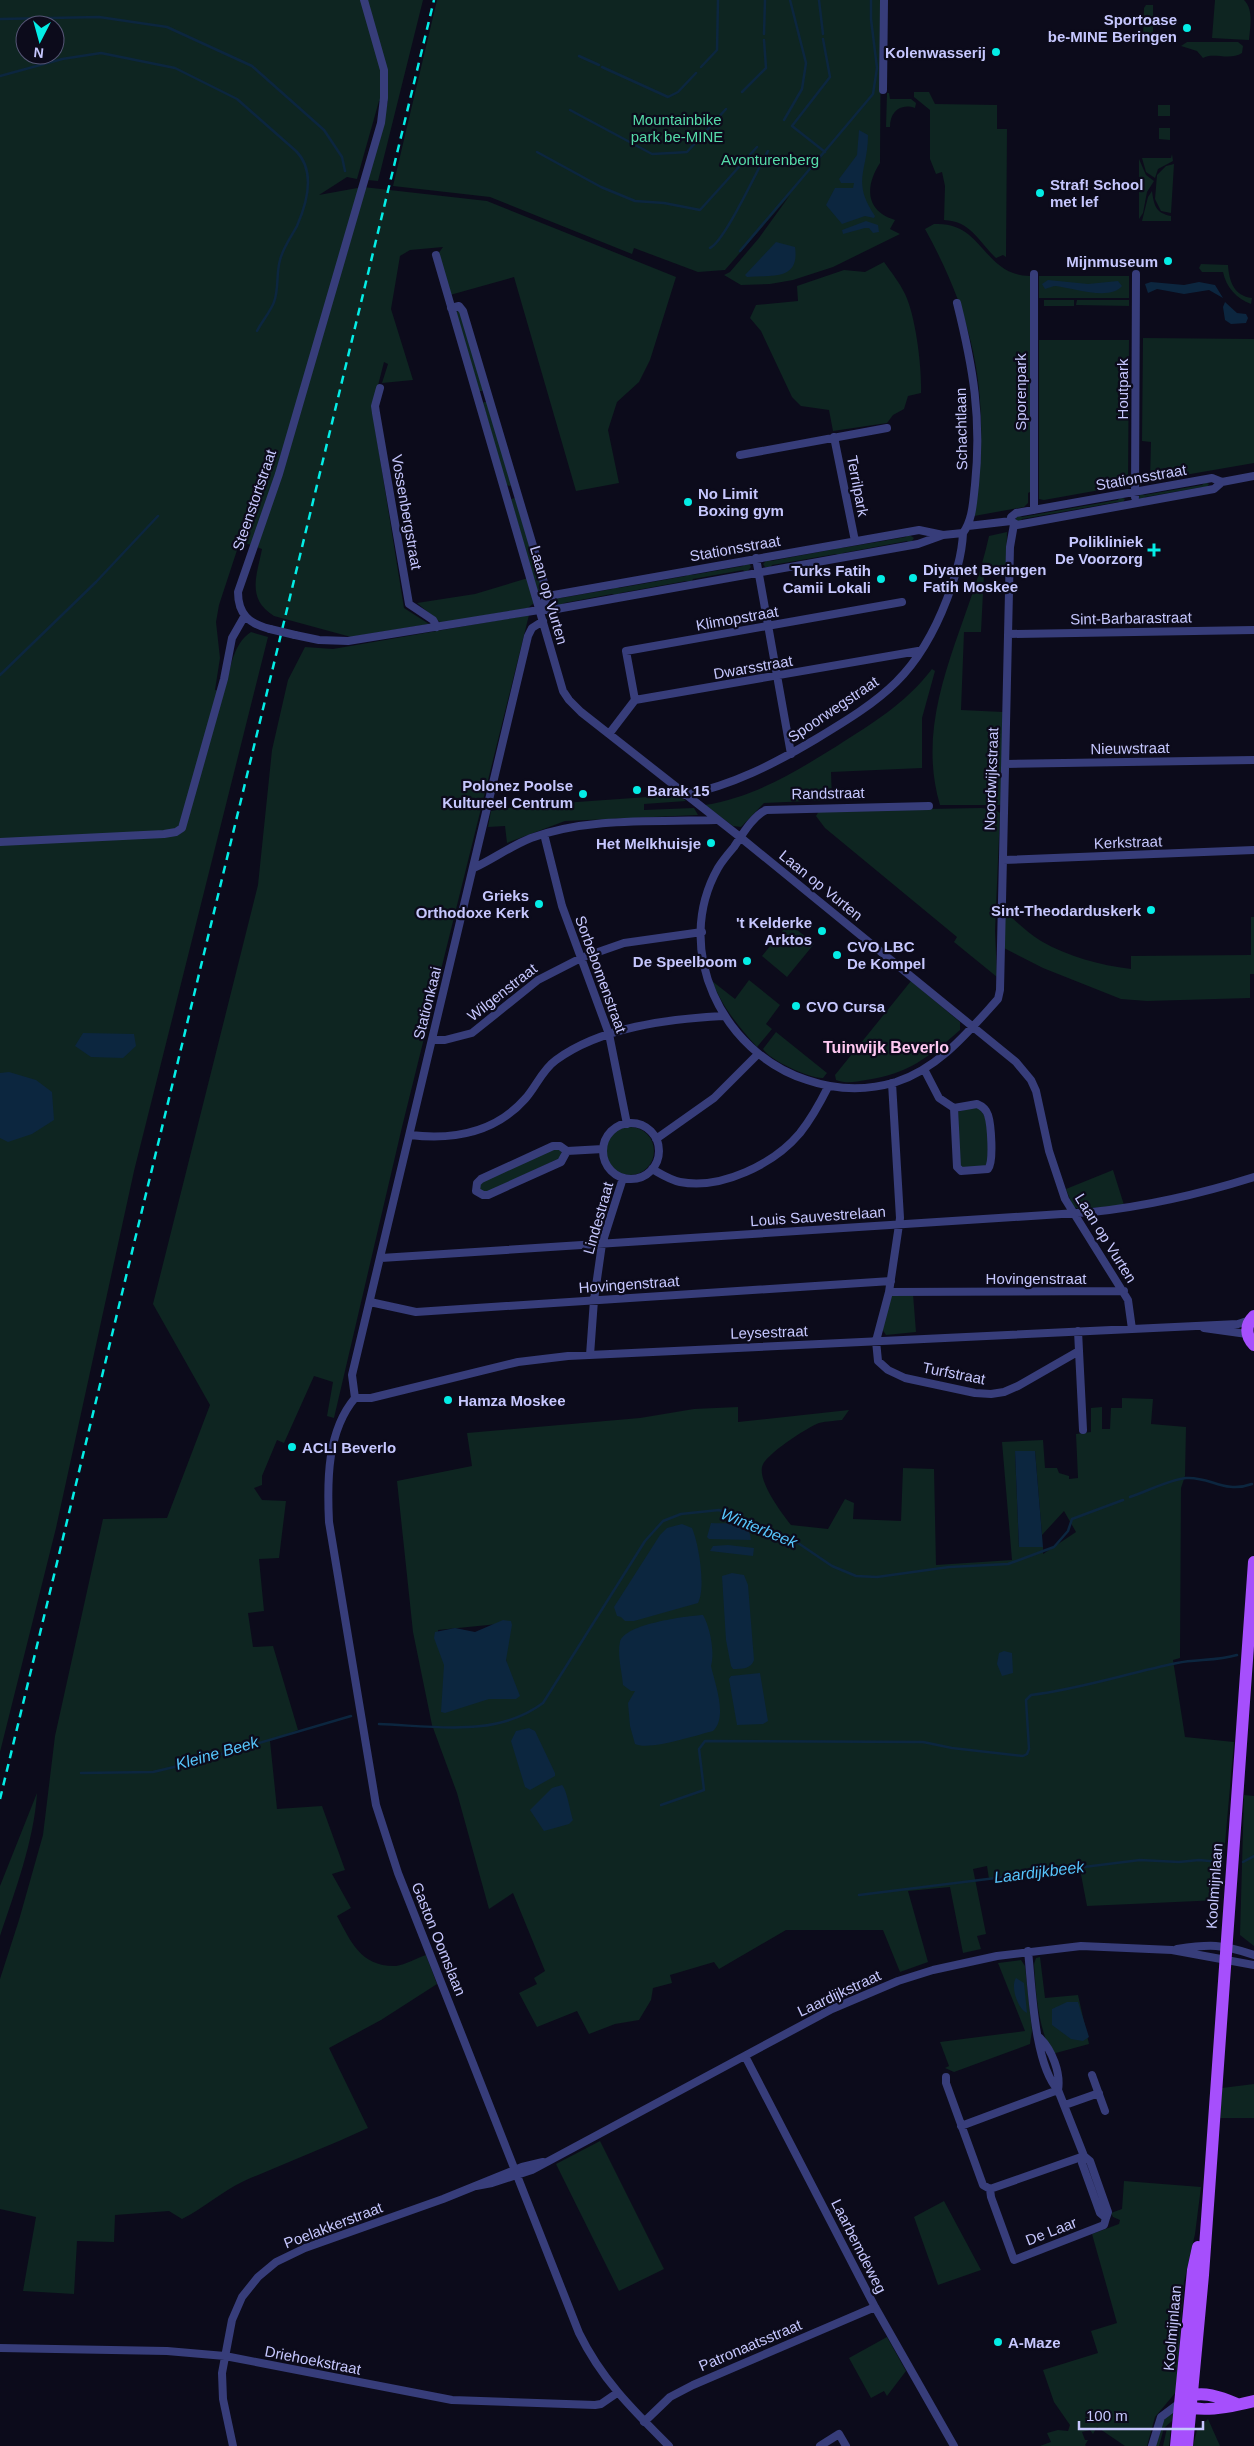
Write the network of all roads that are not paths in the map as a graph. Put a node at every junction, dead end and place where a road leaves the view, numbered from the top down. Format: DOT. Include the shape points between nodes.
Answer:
graph roads {
  1 [pos="364,0"];
  2 [pos="884,0"];
  3 [pos="883,90"];
  4 [pos="436,255"];
  5 [pos="1034,274"];
  6 [pos="1136,274"];
  7 [pos="957,303"];
  8 [pos="451,308"];
  9 [pos="380,388"];
  10 [pos="488,395"];
  11 [pos="478,398"];
  12 [pos="887,428"];
  13 [pos="834,437"];
  14 [pos="740,455"];
  15 [pos="1254,476"];
  16 [pos="1222,482"];
  17 [pos="517,491"];
  18 [pos="1135,492"];
  19 [pos="506,494"];
  20 [pos="1135,504"];
  21 [pos="1034,510"];
  22 [pos="1012,522"];
  23 [pos="968,526"];
  24 [pos="963,533"];
  25 [pos="943,535"];
  26 [pos="855,541"];
  27 [pos="756,558"];
  28 [pos="758,572"];
  29 [pos="548,596"];
  30 [pos="902,602"];
  31 [pos="539,610"];
  32 [pos="244,618"];
  33 [pos="543,621"];
  34 [pos="768,626"];
  35 [pos="437,627"];
  36 [pos="1254,630"];
  37 [pos="1009,634"];
  38 [pos="918,651"];
  39 [pos="777,677"];
  40 [pos="635,700"];
  41 [pos="609,734"];
  42 [pos="792,754"];
  43 [pos="1254,760"];
  44 [pos="1006,764"];
  45 [pos="685,795"];
  46 [pos="929,806"];
  47 [pos="716,820"];
  48 [pos="544,834"];
  49 [pos="740,837"];
  50 [pos="0,842"];
  51 [pos="1254,850"];
  52 [pos="1003,860"];
  53 [pos="474,868"];
  54 [pos="702,932"];
  55 [pos="581,958"];
  56 [pos="723,1016"];
  57 [pos="974,1026"];
  58 [pos="609,1034"];
  59 [pos="432,1040"];
  60 [pos="757,1054"];
  61 [pos="924,1070"];
  62 [pos="892,1083"];
  63 [pos="828,1087"];
  64 [pos="954,1108"];
  65 [pos="627,1124"];
  66 [pos="410,1135"];
  67 [pos="656,1139"];
  68 [pos="603,1149"];
  69 [pos="567,1151"];
  70 [pos="652,1169"];
  71 [pos="1254,1177"];
  72 [pos="623,1178"];
  73 [pos="1073,1213"];
  74 [pos="898,1224"];
  75 [pos="602,1244"];
  76 [pos="381,1258"];
  77 [pos="891,1281"];
  78 [pos="1124,1291"];
  79 [pos="888,1292"];
  80 [pos="594,1300"];
  81 [pos="370,1302"];
  82 [pos="1252,1318"];
  83 [pos="1190,1326"];
  84 [pos="1132,1329"];
  85 [pos="1078,1331"];
  86 [pos="1251,1340"];
  87 [pos="876,1341"];
  88 [pos="1079,1351"];
  89 [pos="590,1355"];
  90 [pos="355,1398"];
  91 [pos="1083,1430"];
  92 [pos="1254,1562"];
  93 [pos="1226,1946"];
  94 [pos="1172,1950"];
  95 [pos="1028,1951"];
  96 [pos="1254,1956"];
  97 [pos="1225,1961"];
  98 [pos="1254,1965"];
  99 [pos="746,2056"];
  100 [pos="1092,2075"];
  101 [pos="946,2077"];
  102 [pos="1058,2090"];
  103 [pos="1099,2093"];
  104 [pos="1065,2105"];
  105 [pos="1105,2110"];
  106 [pos="961,2126"];
  107 [pos="1084,2156"];
  108 [pos="516,2172"];
  109 [pos="990,2190"];
  110 [pos="1206,2213"];
  111 [pos="876,2307"];
  112 [pos="0,2348"];
  113 [pos="225,2356"];
  114 [pos="617,2393"];
  115 [pos="1193,2394"];
  116 [pos="1254,2401"];
  117 [pos="1237,2404"];
  118 [pos="1186,2406"];
  119 [pos="644,2422"];
  120 [pos="233,2446"];
  121 [pos="669,2446"];
  122 [pos="820,2446"];
  123 [pos="846,2446"];
  124 [pos="954,2446"];
  125 [pos="1152,2446"];
  126 [pos="1176,2446"];
  127 [pos="1187,2446"];
  1 -- 32 [label="street, Steenstortstraat" via="384,70 381,123 279,474 239,586 238,600"];
  2 -- 3 [label="street"];
  4 -- 8 [label="street, Laan op Vurten"];
  5 -- 21 [label="street, Sporenpark"];
  6 -- 18 [label="street, Houtpark"];
  7 -- 23 [label="street, Schachtlaan" via="975,382 978,419 976,472"];
  8 -- 10 [label="street, Laan op Vurten" via="459,306 464,311"];
  8 -- 11 [label="street, Laan op Vurten"];
  9 -- 35 [label="street, Vossenbergstraat" via="375,406 409,604 433,620"];
  10 -- 11 [label="street"];
  10 -- 17 [label="street, Laan op Vurten"];
  11 -- 19 [label="street, Laan op Vurten"];
  12 -- 13 [label="street, Terrilpark"];
  13 -- 14 [label="street, Terrilpark"];
  13 -- 26 [label="street, Terrilpark"];
  15 -- 16 [label="street, Stationsstraat"];
  16 -- 18 [label="street, Stationsstraat" via="1212,478"];
  16 -- 20 [label="street, Stationsstraat" via="1214,489"];
  17 -- 19 [label="street"];
  17 -- 29 [label="street, Laan op Vurten"];
  18 -- 20 [label="street, Houtpark"];
  18 -- 21 [label="street, Stationsstraat"];
  19 -- 31 [label="street, Laan op Vurten"];
  20 -- 22 [label="street, Stationsstraat"];
  21 -- 22 [label="street, Stationsstraat" via="1016,513 1011,517"];
  22 -- 23 [label="street, Stationsstraat"];
  22 -- 37 [label="street, Noordwijkstraat"];
  23 -- 24 [label="street"];
  24 -- 25 [label="street, Stationsstraat"];
  24 -- 42 [label="street, Spoorwegstraat" via="962,550 939,619 926,646 881,697"];
  25 -- 26 [label="street, Stationsstraat" via="919,530"];
  25 -- 28 [label="street, Stationsstraat" via="918,544"];
  26 -- 27 [label="street, Stationsstraat"];
  27 -- 28 [label="street"];
  27 -- 29 [label="street, Stationsstraat"];
  28 -- 31 [label="street, Stationsstraat"];
  28 -- 34 [label="street"];
  29 -- 31 [label="street"];
  30 -- 34 [label="street, Klimopstraat"];
  31 -- 33 [label="street, Laan op Vurten"];
  31 -- 35 [label="street, Stationsstraat"];
  32 -- 35 [label="street, Stationsstraat, bridge" via="270,629 319,640 342,641"];
  32 -- 50 [label="street" via="232,638 224,679 182,828 164,834"];
  33 -- 41 [label="street, Laan op Vurten" via="569,700"];
  33 -- 53 [label="street, Stationkaai" via="532,628 528,636"];
  34 -- 39 [label="street"];
  34 -- 40 [label="street, Klimopstraat" via="626,650"];
  36 -- 37 [label="street, Sint-Barbarastraat"];
  37 -- 44 [label="street, Noordwijkstraat"];
  38 -- 39 [label="street, Dwarsstraat"];
  39 -- 40 [label="street, Dwarsstraat"];
  39 -- 42 [label="street"];
  40 -- 41 [label="street"];
  41 -- 45 [label="street, Laan op Vurten"];
  42 -- 45 [label="street, Spoorwegstraat" via="743,779"];
  43 -- 44 [label="street, Nieuwstraat"];
  44 -- 52 [label="street, Noordwijkstraat"];
  45 -- 47 [label="street, Laan op Vurten"];
  46 -- 49 [label="street, Randstraat" via="771,808 762,812"];
  47 -- 48 [label="street" via="584,825"];
  47 -- 49 [label="street, Laan op Vurten"];
  48 -- 53 [label="street"];
  48 -- 55 [label="street, Sorbebomenstraat" via="557,890"];
  49 -- 54 [label="street, Randstraat" via="711,884"];
  49 -- 57 [label="street, Laan op Vurten"];
  51 -- 52 [label="street, Kerkstraat"];
  52 -- 57 [label="street, Noordwijkstraat" via="1000,990 998,999"];
  53 -- 59 [label="street, Stationkaai"];
  54 -- 55 [label="street, Wilgenstraat" via="624,943"];
  54 -- 56 [label="street, Randstraat" via="705,971"];
  55 -- 58 [label="street, Sorbebomenstraat"];
  55 -- 59 [label="street, Wilgenstraat" via="538,980 472,1033"];
  56 -- 58 [label="street" via="658,1022"];
  56 -- 60 [label="street, Randstraat"];
  57 -- 61 [label="street, Noordwijkstraat"];
  57 -- 73 [label="street, Laan op Vurten" via="1032,1080 1053,1163"];
  58 -- 65 [label="street, Sorbebomenstraat"];
  58 -- 66 [label="street" via="556,1060 513,1111 482,1129 448,1138"];
  59 -- 66 [label="street, Stationkaai"];
  60 -- 63 [label="street, Noordwijkstraat" via="794,1076"];
  60 -- 67 [label="street" via="714,1098"];
  61 -- 62 [label="street, Noordwijkstraat"];
  61 -- 64 [label="street" via="939,1098"];
  62 -- 63 [label="street, Noordwijkstraat" via="856,1089"];
  62 -- 74 [label="street" via="900,1207"];
  63 -- 70 [label="street" via="799,1134 749,1170 704,1183 681,1182"];
  64 -- 64 [label="street" via="957,1167 964,1171 988,1169 991,1163 989,1122 985,1110 977,1104"];
  65 -- 67 [label="street" via="641,1126"];
  65 -- 68 [label="street" via="610,1132"];
  66 -- 76 [label="street, Stationkaai"];
  67 -- 70 [label="street" via="658,1158"];
  68 -- 69 [label="street"];
  68 -- 72 [label="street" via="608,1167"];
  69 -- 69 [label="street" via="553,1146 481,1179 476,1183 476,1191 488,1195 560,1162"];
  70 -- 72 [label="street" via="636,1179"];
  71 -- 73 [label="street, Louis Sauvestrelaan" via="1163,1202"];
  72 -- 75 [label="street, Lindestraat"];
  73 -- 74 [label="street, Louis Sauvestrelaan"];
  73 -- 78 [label="street, Laan op Vurten"];
  74 -- 75 [label="street, Louis Sauvestrelaan"];
  74 -- 77 [label="street"];
  75 -- 76 [label="street, Louis Sauvestrelaan"];
  75 -- 80 [label="street, Lindestraat"];
  76 -- 81 [label="street, Stationkaai"];
  77 -- 79 [label="street"];
  77 -- 80 [label="street, Hovingenstraat"];
  78 -- 79 [label="street, Hovingenstraat"];
  78 -- 84 [label="street, Laan op Vurten" via="1130,1305"];
  79 -- 87 [label="street"];
  80 -- 81 [label="street, Hovingenstraat" via="416,1312"];
  80 -- 89 [label="street, Lindestraat"];
  81 -- 90 [label="street, Stationkaai" via="352,1376"];
  82 -- 83 [label="street, Leysestraat" via="1238,1324"];
  82 -- 86 [label="main road"];
  83 -- 84 [label="street, Leysestraat"];
  83 -- 86 [label="street, Leysestraat"];
  84 -- 85 [label="street, Leysestraat"];
  85 -- 87 [label="street, Leysestraat"];
  85 -- 88 [label="street"];
  87 -- 88 [label="street, Turfstraat" via="878,1361 888,1370 905,1378 975,1394 1004,1392"];
  87 -- 89 [label="street, Leysestraat"];
  88 -- 91 [label="street"];
  89 -- 90 [label="street, Leysestraat" via="518,1362 371,1398"];
  90 -- 108 [label="street, Gaston Oomslaan" via="340,1422 327,1484 329,1522 376,1804 398,1873"];
  92 -- 93 [label="main road, Koolmijnlaan"];
  93 -- 94 [label="street, Laardijkstraat" via="1211,1944"];
  93 -- 96 [label="street, Laardijkstraat"];
  93 -- 97 [label="main road, Koolmijnlaan"];
  94 -- 95 [label="street, Laardijkstraat" via="1082,1946"];
  94 -- 97 [label="street, Laardijkstraat"];
  95 -- 99 [label="street, Laardijkstraat" via="965,1962 898,1981 832,2009"];
  95 -- 102 [label="street, De Laar" via="1039,2048 1052,2083"];
  97 -- 98 [label="street, Laardijkstraat"];
  97 -- 110 [label="main road, Koolmijnlaan"];
  99 -- 108 [label="street, Laardijkstraat" via="546,2161"];
  99 -- 111 [label="street, Laarbemdeweg"];
  100 -- 103 [label="street"];
  101 -- 106 [label="street, De Laar"];
  102 -- 104 [label="street, De Laar"];
  102 -- 106 [label="street"];
  103 -- 104 [label="street"];
  103 -- 105 [label="street"];
  104 -- 107 [label="street, De Laar"];
  106 -- 109 [label="street, De Laar" via="982,2186"];
  107 -- 109 [label="street"];
  107 -- 109 [label="street, De Laar" via="1090,2161 1108,2212 1104,2225 1014,2260"];
  108 -- 113 [label="street, Poelakkerstraat" via="305,2248 276,2262 258,2276 242,2297 232,2320"];
  108 -- 114 [label="street, Gaston Oomslaan" via="579,2333 590,2356"];
  110 -- 115 [label="main road, Koolmijnlaan"];
  110 -- 118 [label="main road, Koolmijnlaan" via="1193,2270"];
  111 -- 119 [label="street, Patronaatsstraat" via="693,2385 670,2398"];
  111 -- 124 [label="street, Laarbemdeweg"];
  112 -- 113 [label="street, Driehoekstraat" via="152,2350"];
  113 -- 114 [label="street, Driehoekstraat" via="452,2400 595,2405"];
  113 -- 120 [label="street, Poelakkerstraat" via="223,2399"];
  114 -- 119 [label="street, Gaston Oomslaan"];
  115 -- 117 [label="main road"];
  115 -- 118 [label="main road, Koolmijnlaan"];
  116 -- 117 [label="main road"];
  117 -- 118 [label="main road"];
  118 -- 125 [label="street" via="1161,2417"];
  118 -- 126 [label="main road, Koolmijnlaan"];
  118 -- 127 [label="main road, Koolmijnlaan"];
  119 -- 121 [label="street, Gaston Oomslaan"];
  122 -- 123 [label="street" via="839,2434"];
}
